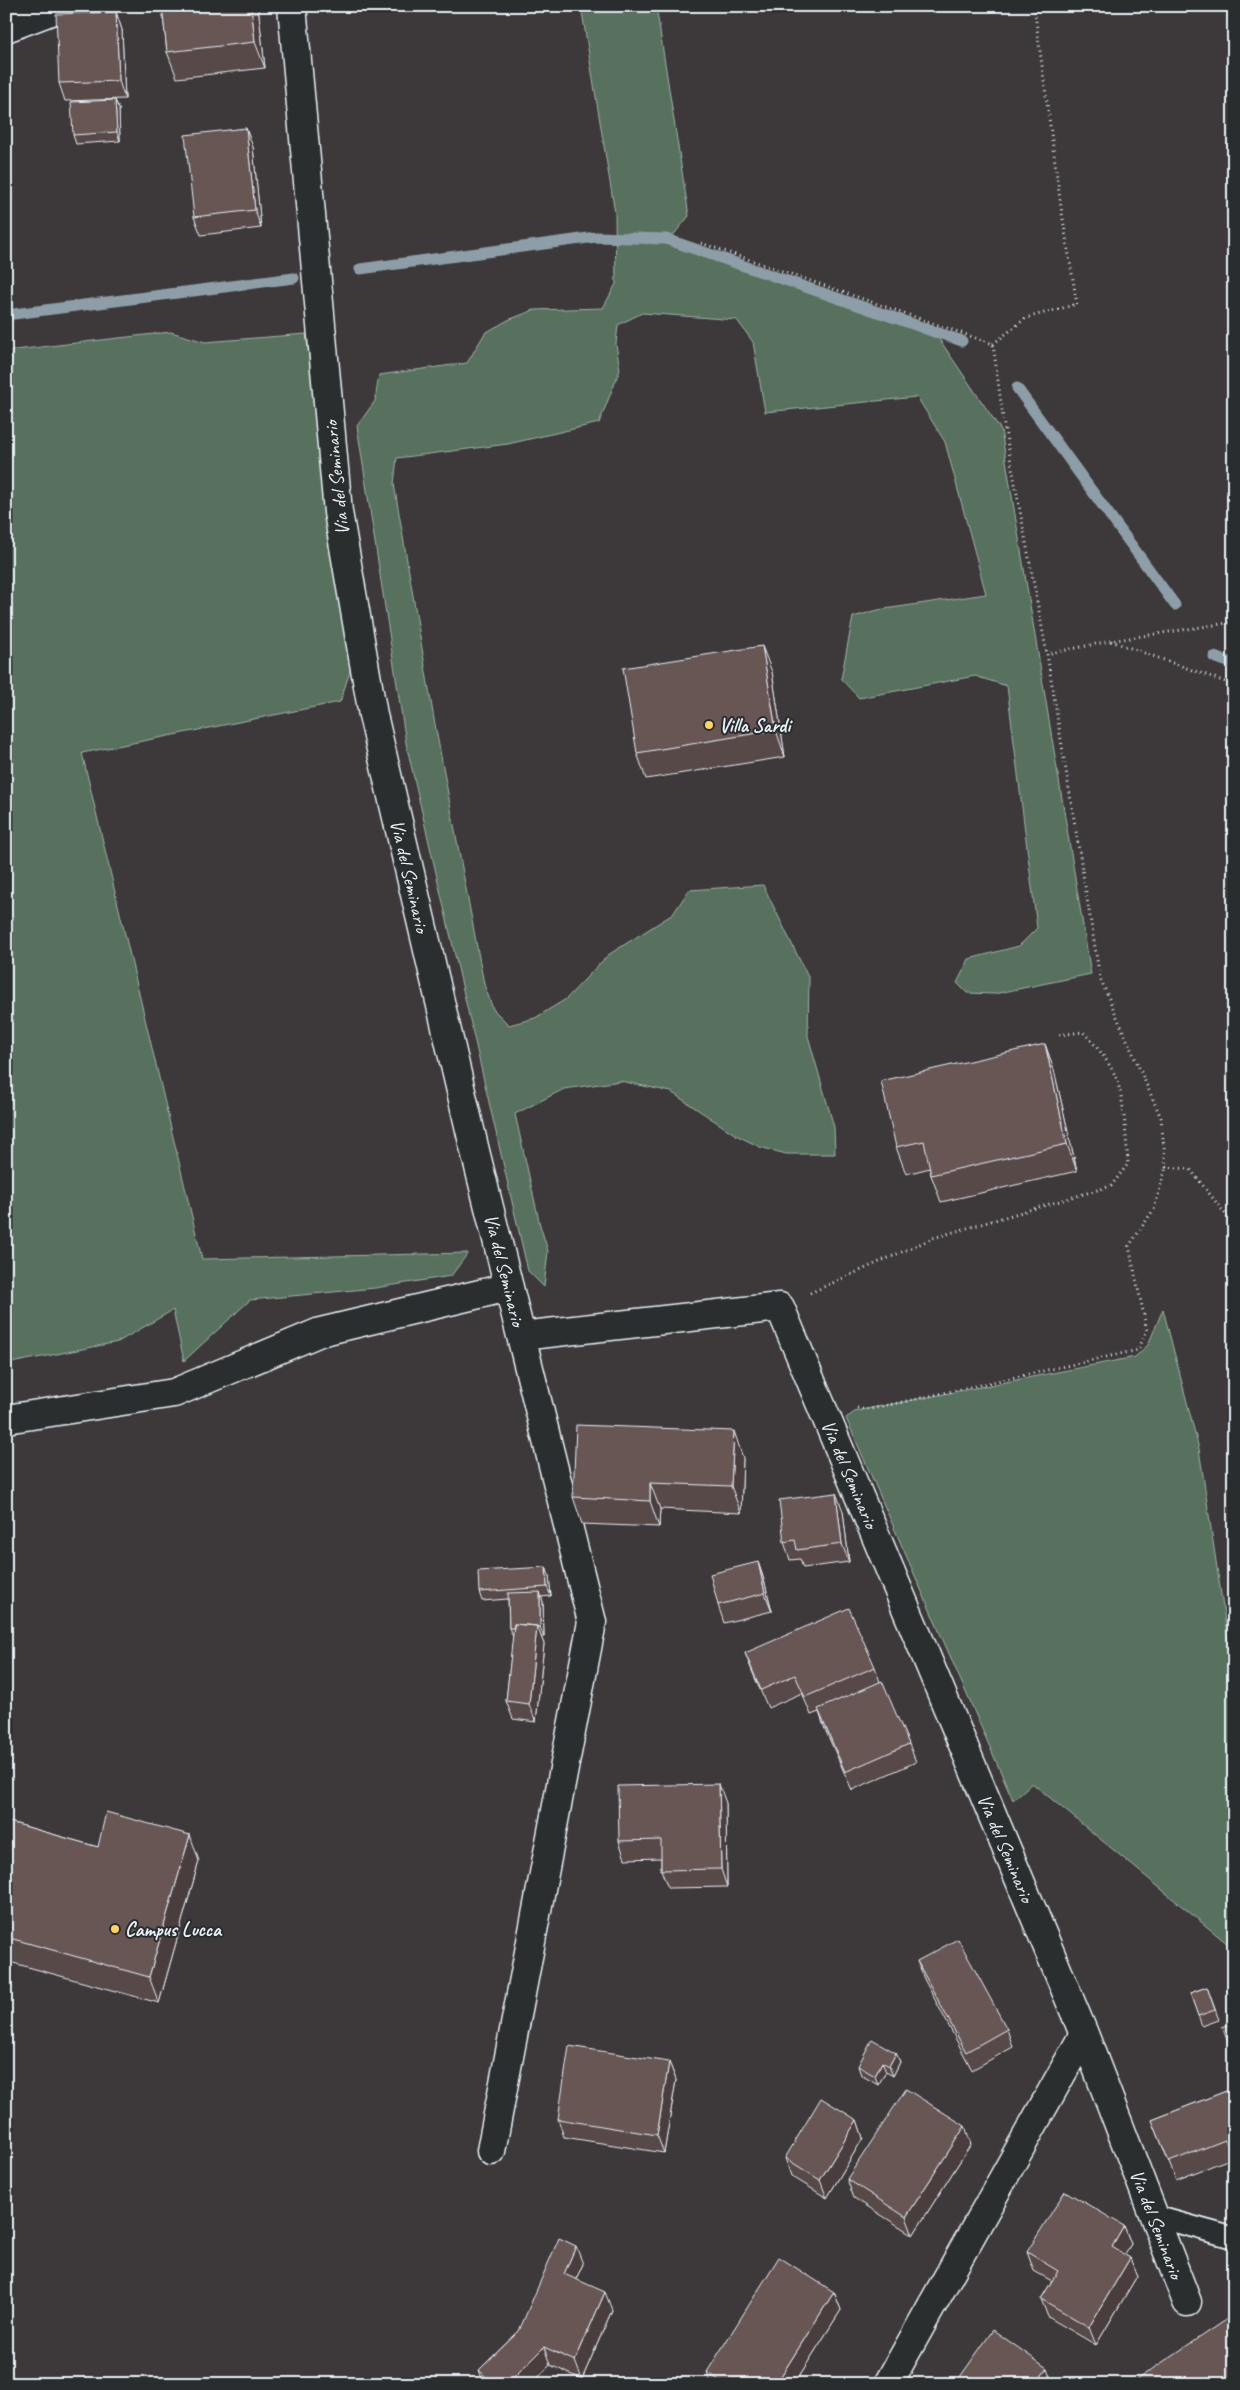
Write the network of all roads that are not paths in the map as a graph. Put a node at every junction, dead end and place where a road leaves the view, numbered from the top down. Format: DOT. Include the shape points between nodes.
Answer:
graph roads {
  1 [pos="64,6"];
  2 [pos="292,6"];
  3 [pos="6,28"];
  4 [pos="509,1287"];
  5 [pos="521,1336"];
  6 [pos="6,1419"];
  7 [pos="1084,2034"];
  8 [pos="491,2151"];
  9 [pos="1154,2216"];
  10 [pos="1234,2238"];
  11 [pos="1187,2302"];
  12 [pos="888,2384"];
  1 -- 3 [label="street"];
  2 -- 4 [label="street, Via del Seminario" via="338,512 373,715"];
  4 -- 5 [label="street, Via del Seminario"];
  4 -- 6 [label="street" via="320,1332 174,1394"];
  5 -- 7 [label="street, Via del Seminario" via="780,1307"];
  5 -- 8 [label="street" via="592,1622"];
  7 -- 9 [label="street, Via del Seminario"];
  7 -- 12 [label="street"];
  9 -- 10 [label="lane"];
  9 -- 11 [label="street, Via del Seminario"];
}
